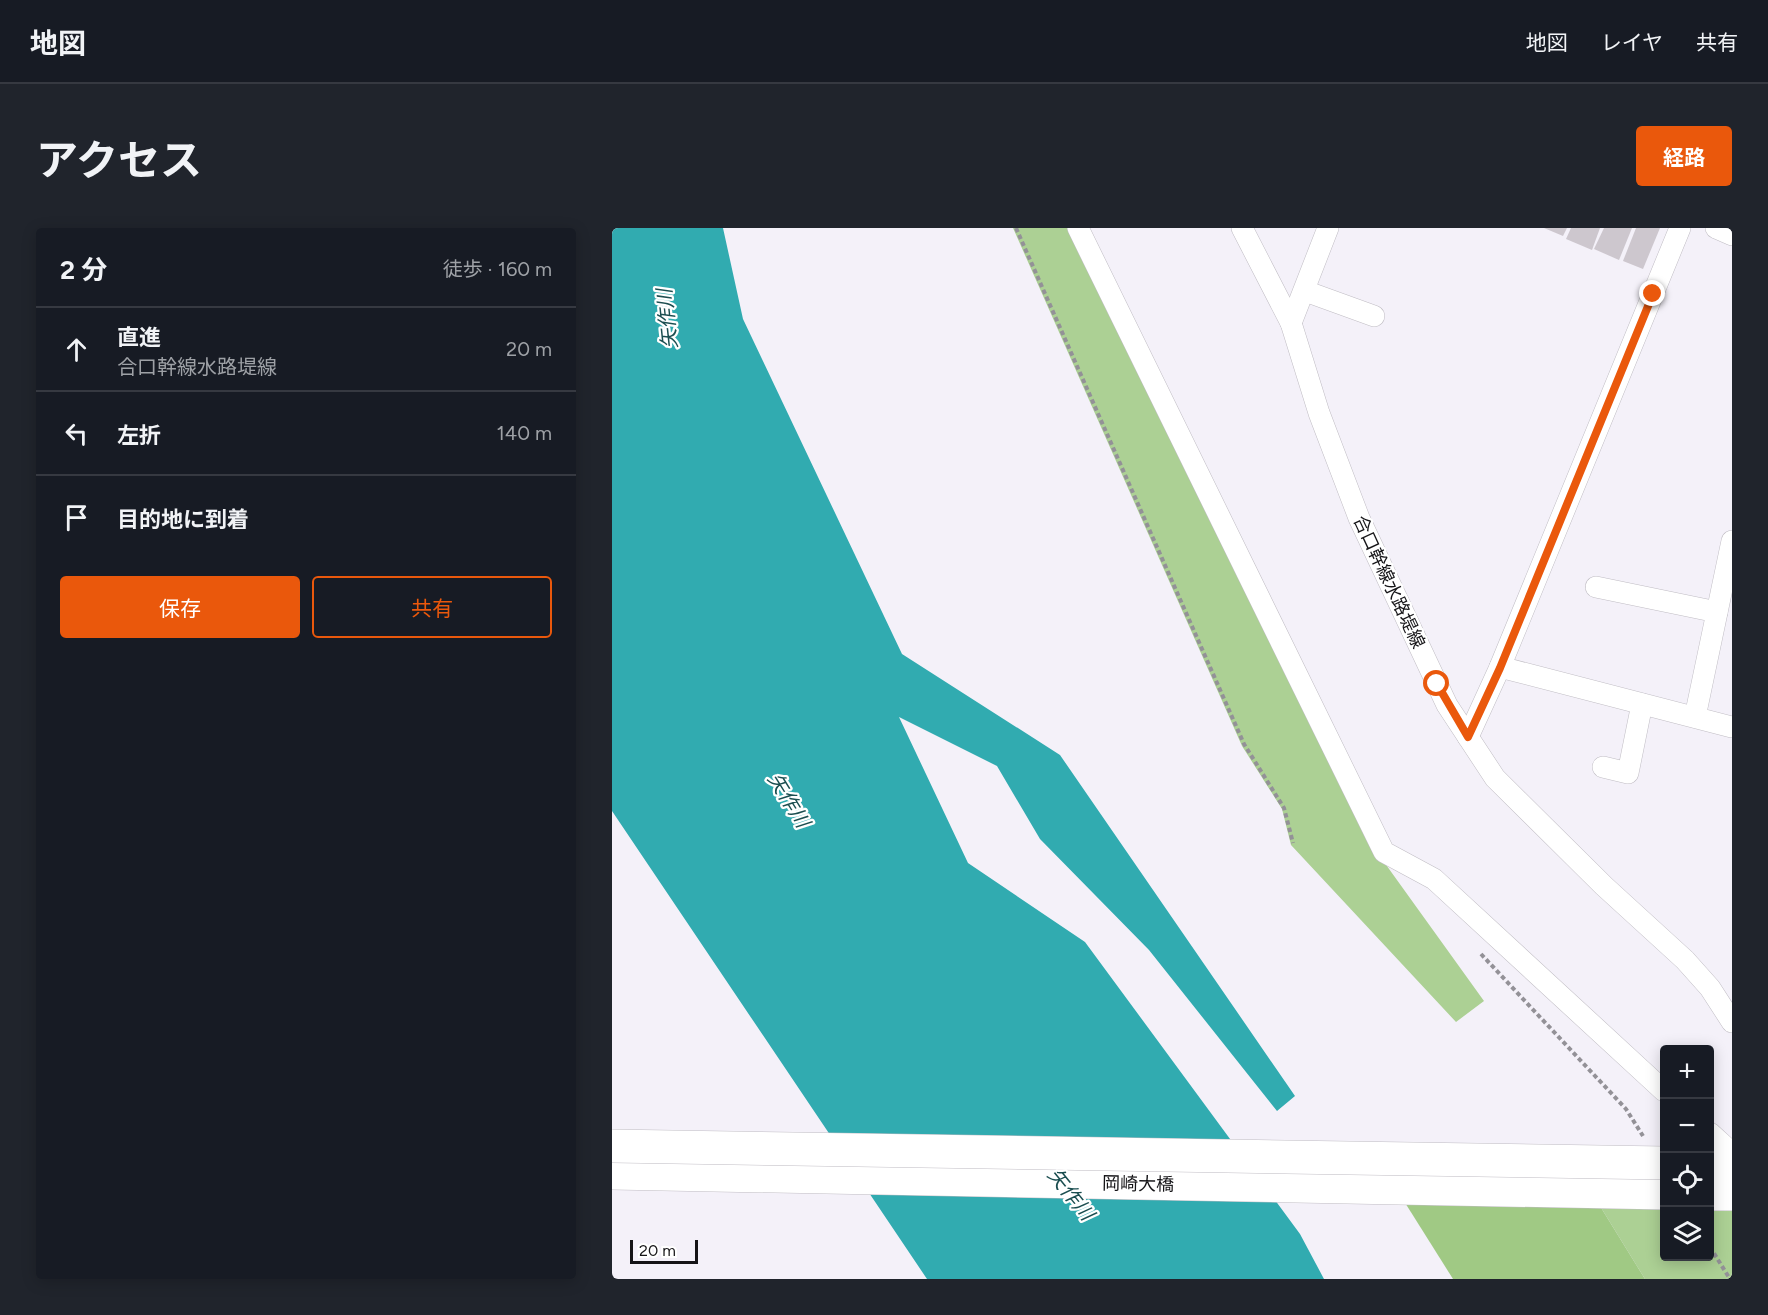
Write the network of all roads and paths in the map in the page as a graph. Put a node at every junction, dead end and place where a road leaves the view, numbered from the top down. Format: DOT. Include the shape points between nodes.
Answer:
graph roads {
  1 [pos="1016,228"];
  2 [pos="1078,228"];
  3 [pos="1242,228"];
  4 [pos="1328,228"];
  5 [pos="1680,228"];
  6 [pos="1716,228"];
  7 [pos="1732,235"];
  8 [pos="1305,291"];
  9 [pos="1374,316"];
  10 [pos="1291,323"];
  11 [pos="1732,542"];
  12 [pos="1596,587"];
  13 [pos="1717,612"];
  14 [pos="1500,668"];
  15 [pos="1642,704"];
  16 [pos="1695,717"];
  17 [pos="1732,727"];
  18 [pos="1468,737"];
  19 [pos="1603,767"];
  20 [pos="1293,843"];
  21 [pos="1473,946"];
  22 [pos="1732,1022"];
  23 [pos="1660,1086"];
  24 [pos="1714,1136"];
  25 [pos="612,1146"];
  26 [pos="1732,1153"];
  27 [pos="1656,1154"];
  28 [pos="1714,1164"];
  29 [pos="1732,1165"];
  30 [pos="612,1173"];
  31 [pos="1660,1193"];
  32 [pos="1714,1194"];
  33 [pos="1732,1194"];
  34 [pos="1714,1253"];
  35 [pos="1730,1279"];
  1 -- 20 [label="path" via="1244,744 1284,808"];
  2 -- 23 [label="street" via="1384,852 1434,879"];
  3 -- 10 [label="street, 合口幹線水路堤線"];
  4 -- 8 [label="street"];
  5 -- 14 [label="street"];
  6 -- 7 [label="street"];
  8 -- 9 [label="street"];
  8 -- 10 [label="street"];
  10 -- 18 [label="street, 合口幹線水路堤線" via="1359,518 1447,705"];
  11 -- 13 [label="street"];
  12 -- 13 [label="street"];
  13 -- 16 [label="street"];
  14 -- 15 [label="street"];
  14 -- 18 [label="street"];
  15 -- 16 [label="street"];
  15 -- 19 [label="street" via="1628,773"];
  16 -- 17 [label="street"];
  18 -- 22 [label="street, 合口幹線水路堤線" via="1494,778 1685,960 1710,988"];
  21 -- 27 [label="path" via="1626,1109"];
  24 -- 26 [label="street"];
  25 -- 27 [label="main road, 岡崎大橋, bridge"];
  28 -- 29 [label="main road"];
  30 -- 31 [label="main road, 岡崎大橋"];
  32 -- 33 [label="main road"];
  34 -- 35 [label="path"];
}
